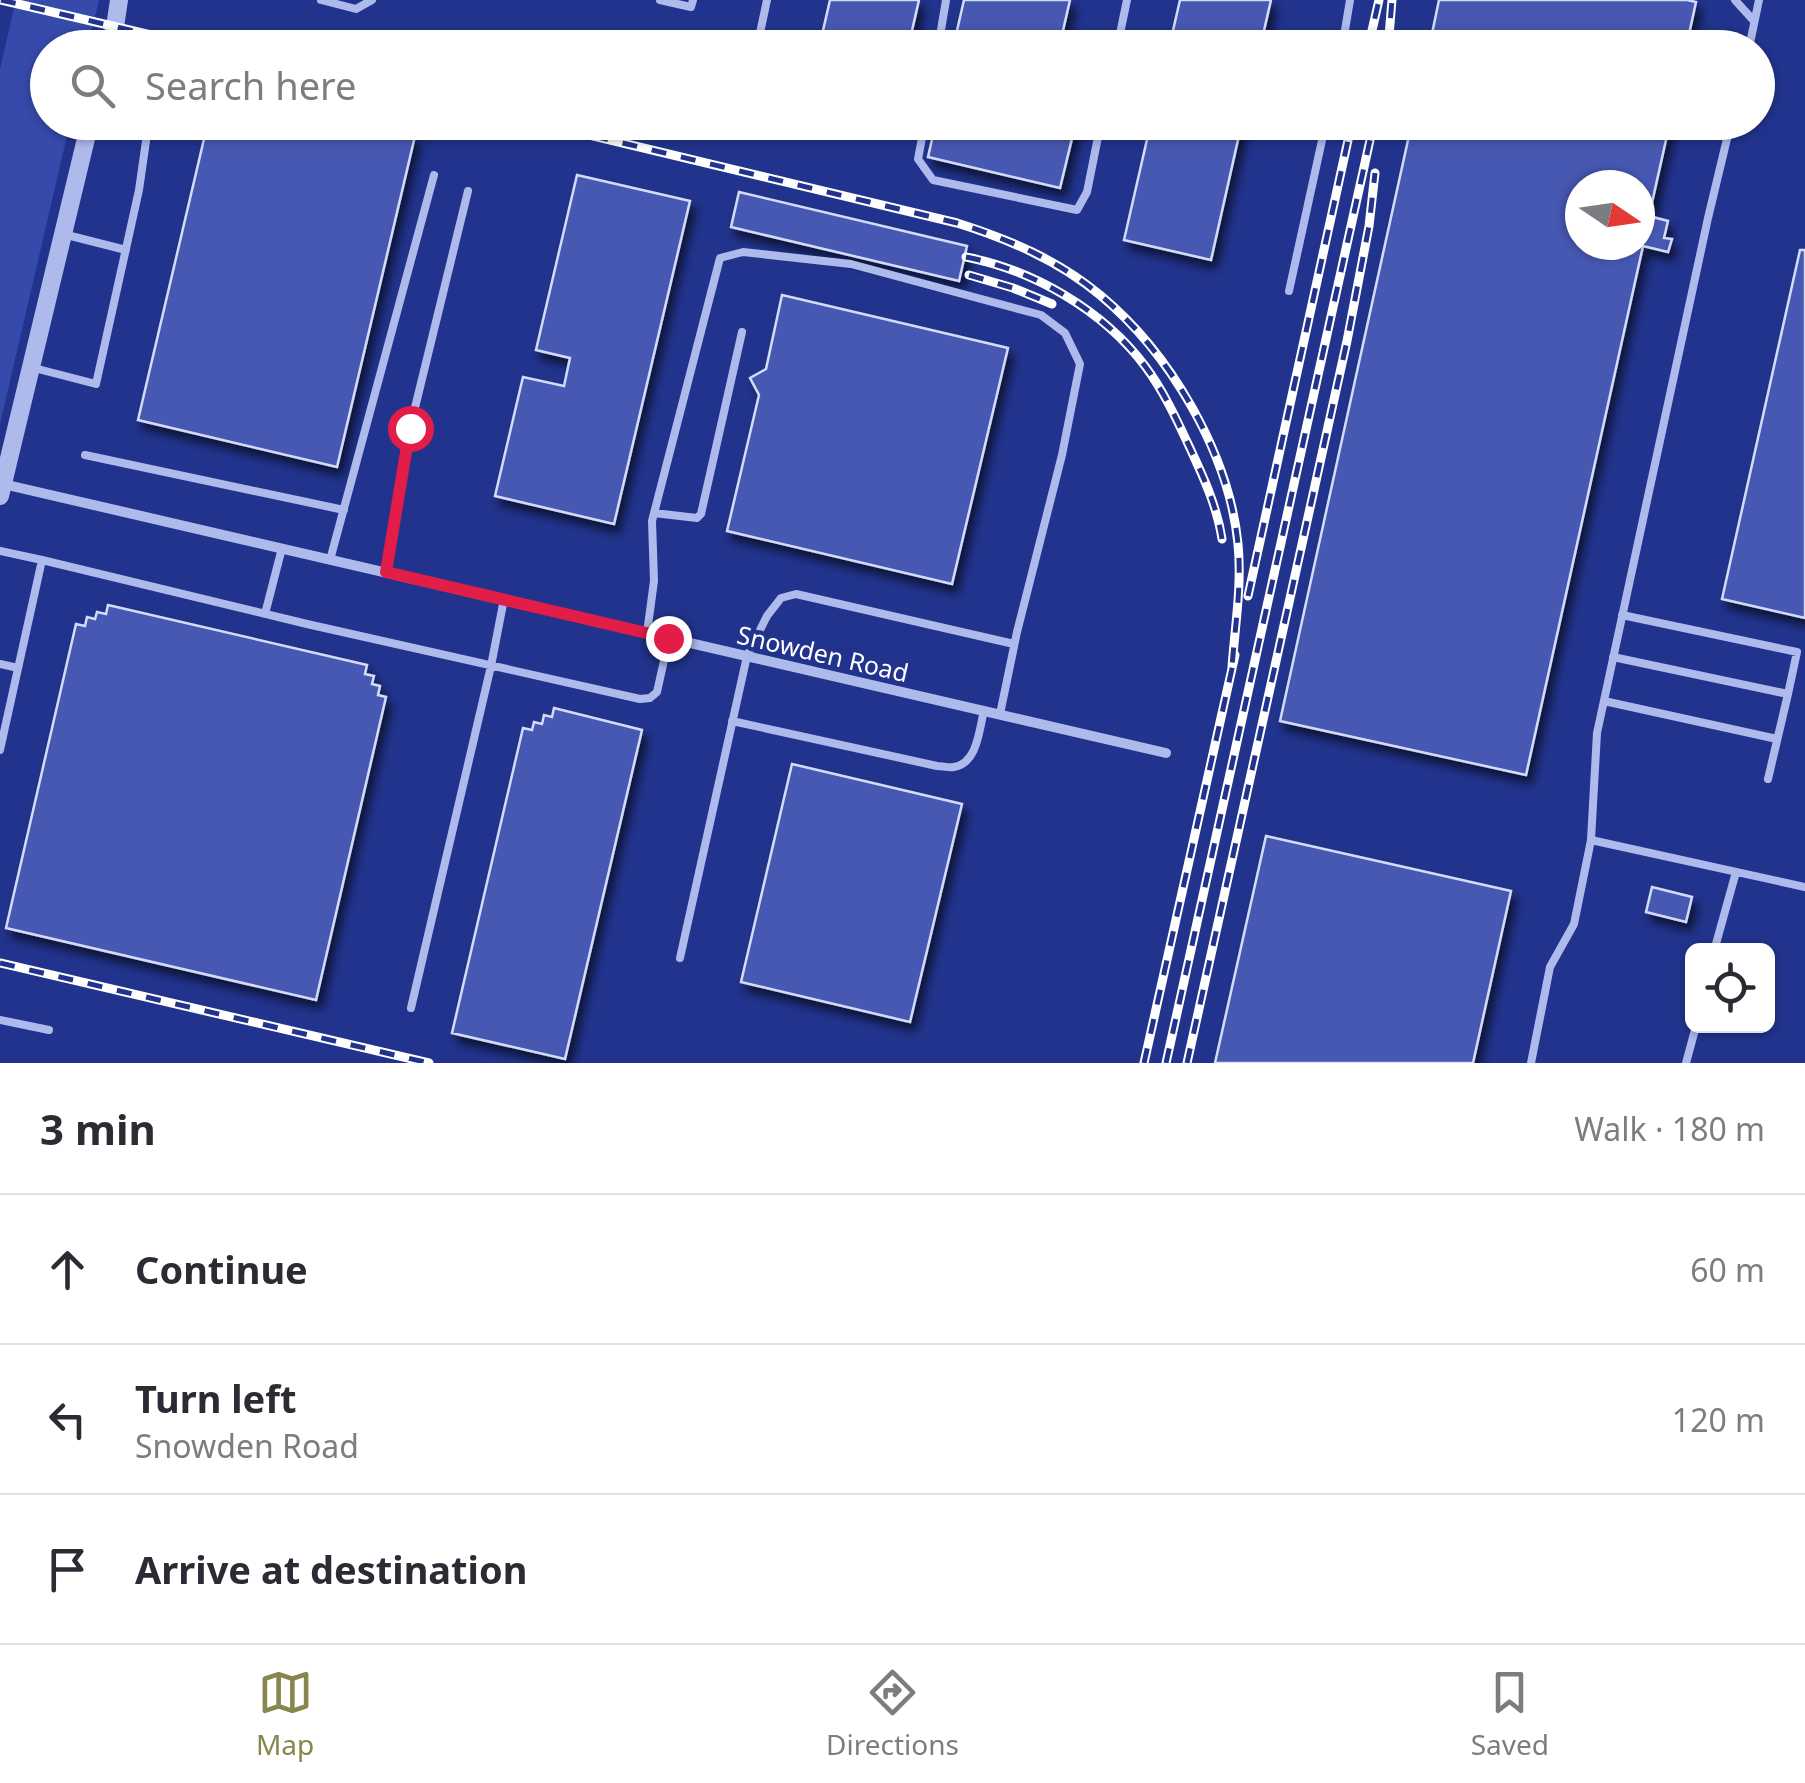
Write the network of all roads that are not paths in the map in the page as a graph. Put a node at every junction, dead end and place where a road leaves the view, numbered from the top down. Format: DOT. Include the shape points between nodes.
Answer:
graph roads {
  1 [pos="119,0"];
  2 [pos="372,0"];
  3 [pos="660,0"];
  4 [pos="693,0"];
  5 [pos="768,0"];
  6 [pos="946,0"];
  7 [pos="1127,0"];
  8 [pos="1350,0"];
  9 [pos="1735,0"];
  10 [pos="1759,0"];
  11 [pos="328,1"];
  12 [pos="1754,21"];
  13 [pos="114,30"];
  14 [pos="761,30"];
  15 [pos="941,30"];
  16 [pos="1121,30"];
  17 [pos="1345,30"];
  18 [pos="1752,30"];
  19 [pos="86,140"];
  20 [pos="146,140"];
  21 [pos="922,140"];
  22 [pos="1097,140"];
  23 [pos="1322,140"];
  24 [pos="1727,140"];
  25 [pos="434,175"];
  26 [pos="468,191"];
  27 [pos="63,234"];
  28 [pos="126,250"];
  29 [pos="1289,290"];
  30 [pos="742,332"];
  31 [pos="31,367"];
  32 [pos="85,455"];
  33 [pos="2,490"];
  34 [pos="344,510"];
  35 [pos="654,513"];
  36 [pos="282,548"];
  37 [pos="0,550"];
  38 [pos="42,560"];
  39 [pos="330,560"];
  40 [pos="386,572"];
  41 [pos="504,600"];
  42 [pos="266,614"];
  43 [pos="1622,615"];
  44 [pos="647,633"];
  45 [pos="668,638"];
  46 [pos="1014,644"];
  47 [pos="747,656"];
  48 [pos="1613,657"];
  49 [pos="0,664"];
  50 [pos="491,666"];
  51 [pos="18,668"];
  52 [pos="1788,694"];
  53 [pos="1604,701"];
  54 [pos="984,711"];
  55 [pos="1000,714"];
  56 [pos="732,722"];
  57 [pos="1777,739"];
  58 [pos="0,750"];
  59 [pos="1166,752"];
  60 [pos="1768,779"];
  61 [pos="1591,840"];
  62 [pos="1736,872"];
  63 [pos="1805,887"];
  64 [pos="1716,943"];
  65 [pos="680,958"];
  66 [pos="411,1008"];
  67 [pos="0,1020"];
  68 [pos="48,1030"];
  69 [pos="1694,1033"];
  70 [pos="1531,1063"];
  71 [pos="1686,1063"];
  1 -- 13 [label="street"];
  2 -- 11 [label="lane" via="356,9"];
  3 -- 4 [label="lane" via="691,6"];
  5 -- 14 [label="lane"];
  6 -- 15 [label="lane"];
  7 -- 16 [label="lane"];
  8 -- 17 [label="lane"];
  9 -- 12 [label="lane"];
  10 -- 12 [label="lane"];
  12 -- 18 [label="lane"];
  19 -- 27 [label="street"];
  20 -- 28 [label="lane"];
  21 -- 22 [label="lane" via="918,159 933,180 1077,210"];
  23 -- 29 [label="lane"];
  24 -- 43 [label="lane"];
  25 -- 34 [label="lane"];
  26 -- 40 [label="lane" via="410,428"];
  27 -- 28 [label="lane"];
  27 -- 31 [label="street"];
  28 -- 31 [label="lane" via="96,384"];
  30 -- 35 [label="lane" via="701,514"];
  31 -- 33 [label="street"];
  32 -- 34 [label="lane"];
  33 -- 36 [label="street, Snowden Road"];
  34 -- 39 [label="lane"];
  35 -- 44 [label="lane"];
  35 -- 46 [label="lane" via="720,258 743,252 852,264 1042,315 1064,333 1080,364"];
  36 -- 39 [label="street, Snowden Road"];
  36 -- 42 [label="lane"];
  37 -- 38 [label="lane"];
  38 -- 42 [label="lane"];
  38 -- 51 [label="lane"];
  39 -- 40 [label="street, Snowden Road"];
  40 -- 41 [label="street, Snowden Road"];
  41 -- 44 [label="street, Snowden Road"];
  41 -- 50 [label="lane"];
  42 -- 50 [label="lane"];
  43 -- 48 [label="lane"];
  43 -- 52 [label="lane" via="1797,652"];
  44 -- 45 [label="street, Snowden Road"];
  45 -- 47 [label="street, Snowden Road"];
  45 -- 50 [label="lane" via="658,692 640,700"];
  46 -- 47 [label="lane" via="796,594 781,598"];
  46 -- 55 [label="lane"];
  47 -- 54 [label="street, Snowden Road"];
  47 -- 56 [label="lane"];
  48 -- 52 [label="lane"];
  48 -- 53 [label="lane"];
  49 -- 51 [label="lane"];
  50 -- 66 [label="lane"];
  51 -- 58 [label="lane"];
  52 -- 57 [label="lane"];
  53 -- 57 [label="lane"];
  53 -- 61 [label="lane"];
  54 -- 55 [label="street, Snowden Road"];
  54 -- 56 [label="lane" via="975,750 956,767"];
  55 -- 59 [label="street, Snowden Road"];
  56 -- 65 [label="lane"];
  57 -- 60 [label="lane"];
  61 -- 62 [label="lane"];
  61 -- 70 [label="lane" via="1574,924 1550,966"];
  62 -- 63 [label="lane"];
  62 -- 64 [label="lane"];
  67 -- 68 [label="lane"];
  69 -- 71 [label="lane"];
}
